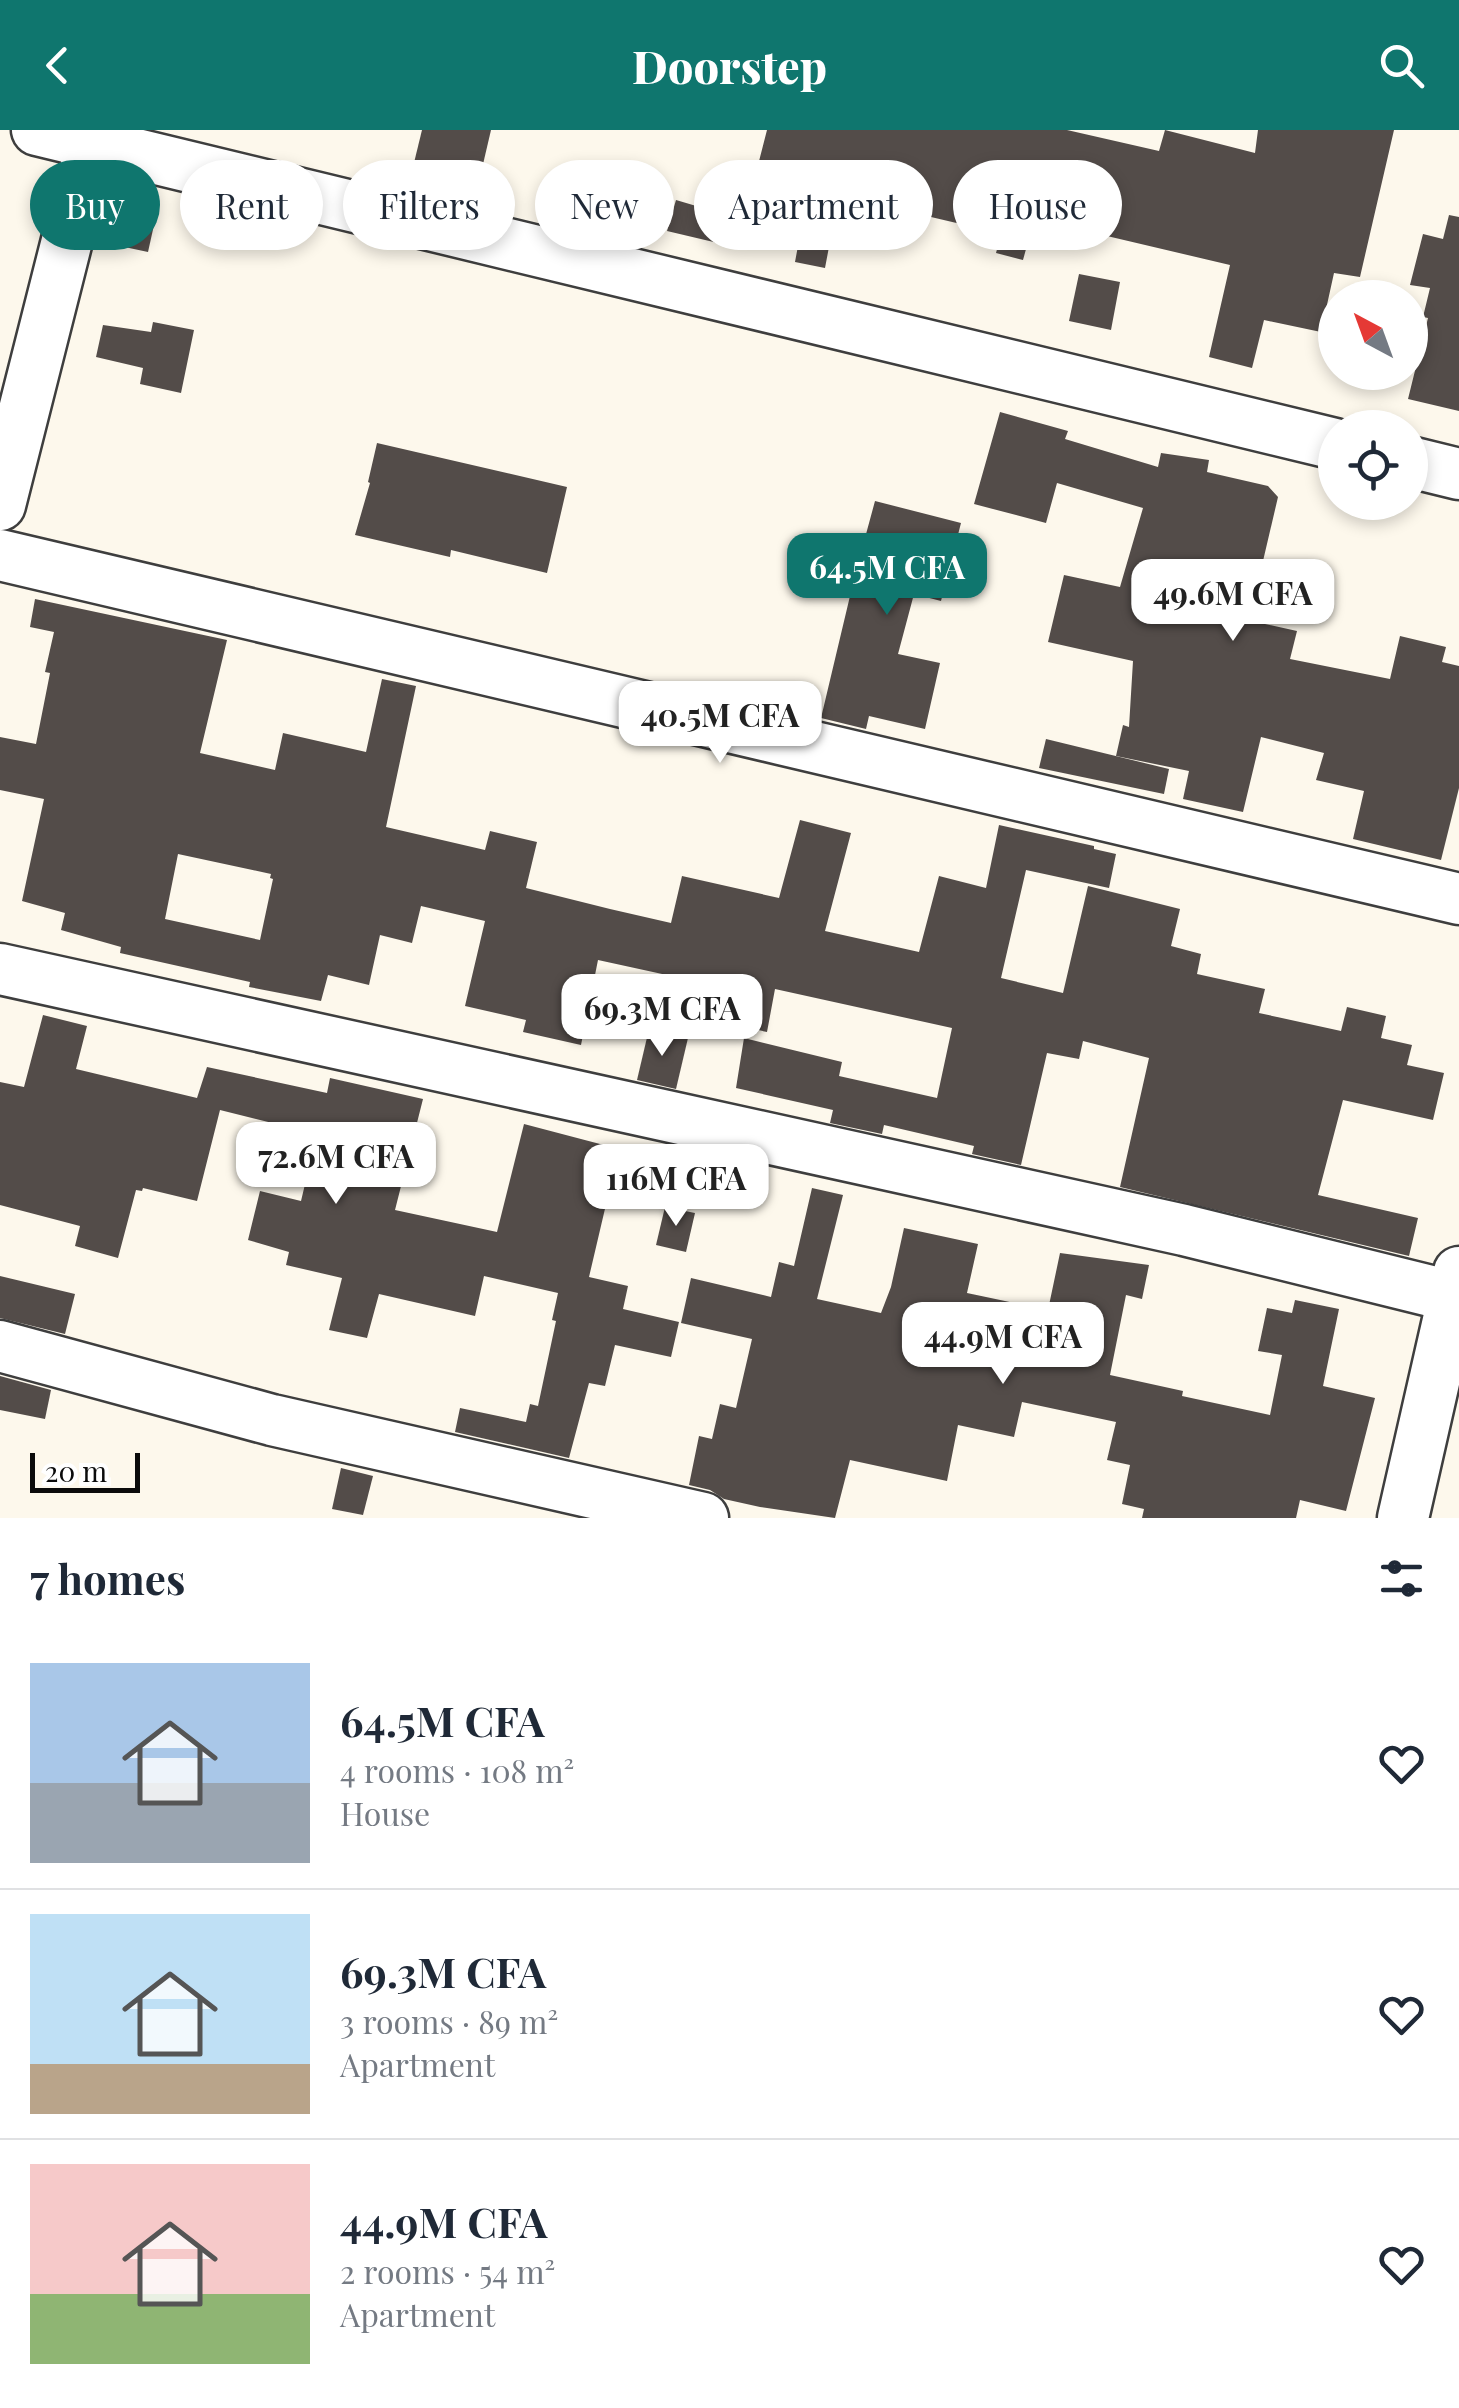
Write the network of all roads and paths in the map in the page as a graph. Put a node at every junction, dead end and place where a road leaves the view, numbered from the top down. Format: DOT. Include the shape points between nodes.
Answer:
graph roads {
  1 [pos="37,130"];
  2 [pos="93,137"];
  3 [pos="1318,440"];
  4 [pos="1428,466"];
  5 [pos="1459,474"];
  6 [pos="0,504"];
  7 [pos="0,555"];
  8 [pos="1459,900"];
  9 [pos="0,969"];
  10 [pos="1457,1289"];
  11 [pos="0,1346"];
  12 [pos="703,1518"];
  13 [pos="1403,1518"];
  1 -- 2 [label="street"];
  2 -- 3 [label="street"];
  2 -- 6 [label="street"];
  4 -- 5 [label="street"];
  7 -- 8 [label="street"];
  9 -- 10 [label="street"];
  10 -- 13 [label="street"];
  11 -- 12 [label="street" via="272,1420"];
}
